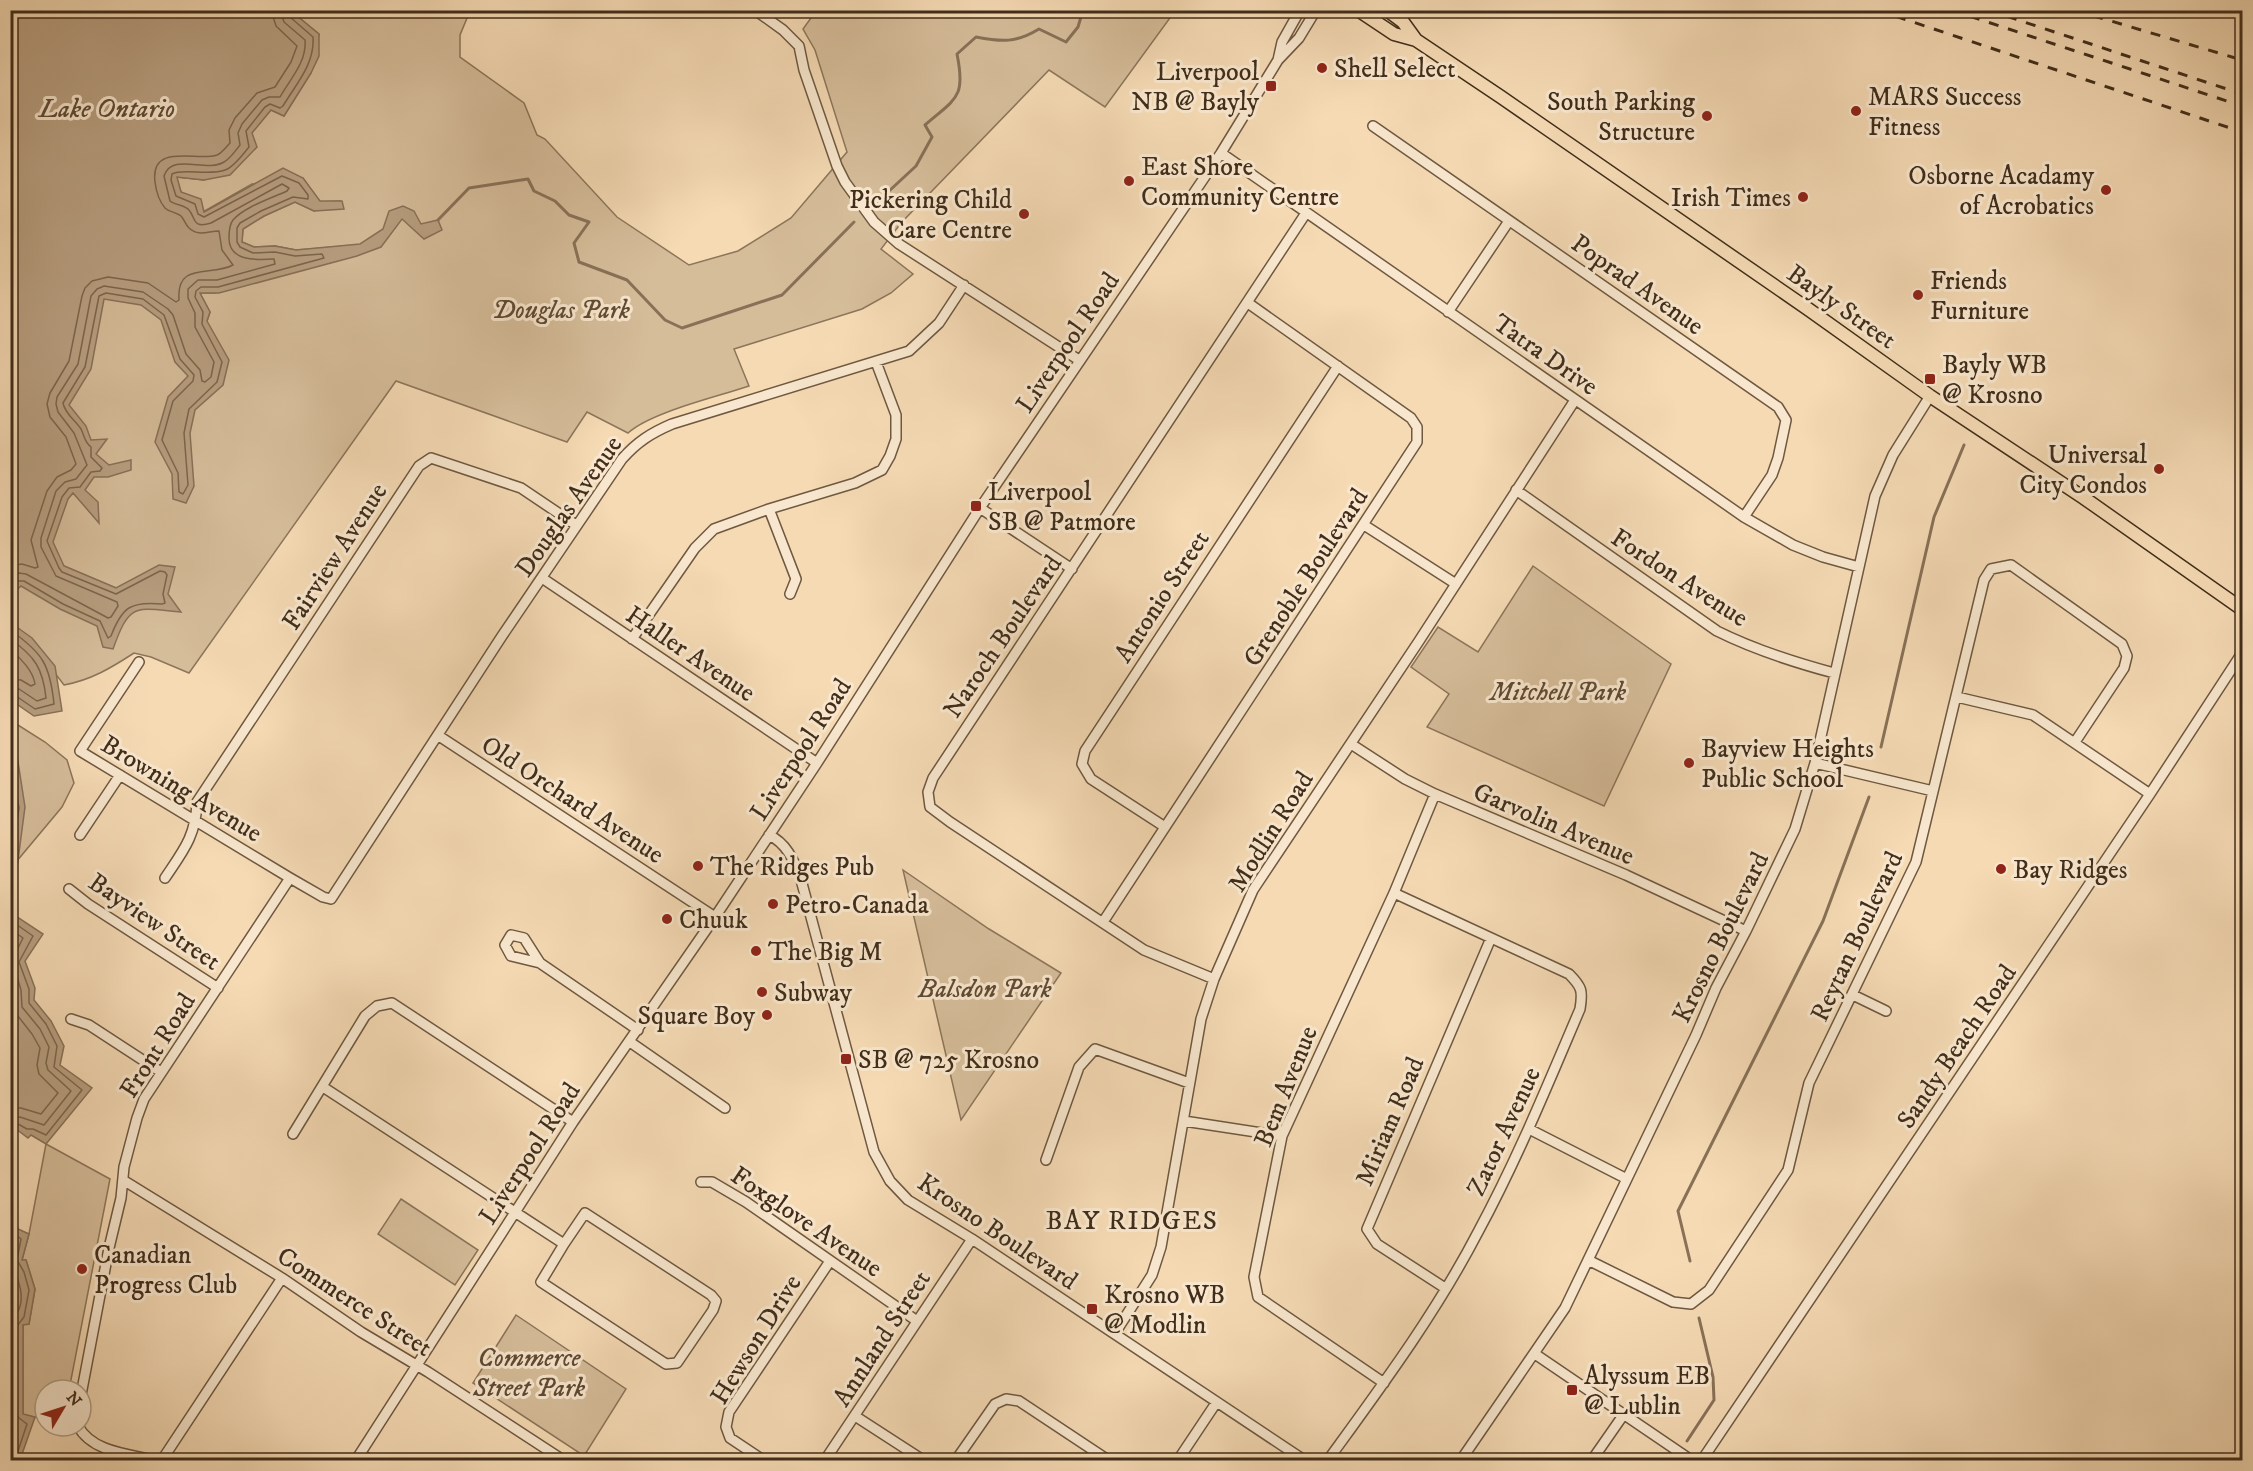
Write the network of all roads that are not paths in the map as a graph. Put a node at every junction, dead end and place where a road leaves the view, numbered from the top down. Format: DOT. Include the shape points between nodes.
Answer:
graph roads {
  1 [pos="755,10"];
  2 [pos="1300,10"];
  3 [pos="1316,10"];
  4 [pos="1358,10"];
  5 [pos="1387,10"];
  6 [pos="1416,40"];
  7 [pos="1278,60"];
  8 [pos="1373,126"];
  9 [pos="1221,153"];
  10 [pos="1306,213"];
  11 [pos="1509,221"];
  12 [pos="964,285"];
  13 [pos="1248,303"];
  14 [pos="1448,312"];
  15 [pos="1079,360"];
  16 [pos="876,362"];
  17 [pos="1338,366"];
  18 [pos="1930,396"];
  19 [pos="1575,400"];
  20 [pos="1516,490"];
  21 [pos="980,508"];
  22 [pos="769,509"];
  23 [pos="1744,517"];
  24 [pos="576,525"];
  25 [pos="1365,525"];
  26 [pos="1859,567"];
  27 [pos="1072,569"];
  28 [pos="542,578"];
  29 [pos="1456,584"];
  30 [pos="790,594"];
  31 [pos="2242,609"];
  32 [pos="632,639"];
  33 [pos="2242,653"];
  34 [pos="139,662"];
  35 [pos="1834,673"];
  36 [pos="1957,697"];
  37 [pos="439,736"];
  38 [pos="2075,742"];
  39 [pos="1351,744"];
  40 [pos="817,763"];
  41 [pos="1815,763"];
  42 [pos="120,775"];
  43 [pos="1933,791"];
  44 [pos="1435,794"];
  45 [pos="2150,794"];
  46 [pos="196,820"];
  47 [pos="1165,827"];
  48 [pos="80,835"];
  49 [pos="769,836"];
  50 [pos="165,878"];
  51 [pos="290,878"];
  52 [pos="69,889"];
  53 [pos="1395,893"];
  54 [pos="323,897"];
  55 [pos="715,917"];
  56 [pos="1103,922"];
  57 [pos="1746,931"];
  58 [pos="1491,938"];
  59 [pos="540,963"];
  60 [pos="1215,979"];
  61 [pos="218,988"];
  62 [pos="1852,995"];
  63 [pos="1886,1011"];
  64 [pos="71,1019"];
  65 [pos="638,1030"];
  66 [pos="630,1042"];
  67 [pos="160,1072"];
  68 [pos="1189,1083"];
  69 [pos="323,1087"];
  70 [pos="725,1108"];
  71 [pos="1184,1121"];
  72 [pos="573,1122"];
  73 [pos="1529,1130"];
  74 [pos="293,1134"];
  75 [pos="1282,1136"];
  76 [pos="1046,1160"];
  77 [pos="1625,1178"];
  78 [pos="123,1180"];
  79 [pos="701,1182"];
  80 [pos="514,1212"];
  81 [pos="972,1239"];
  82 [pos="564,1244"];
  83 [pos="1588,1260"];
  84 [pos="830,1261"];
  85 [pos="282,1278"];
  86 [pos="1445,1288"];
  87 [pos="917,1321"];
  88 [pos="1114,1333"];
  89 [pos="1535,1354"];
  90 [pos="418,1366"];
  91 [pos="84,1378"];
  92 [pos="1384,1383"];
  93 [pos="1216,1403"];
  94 [pos="1624,1414"];
  95 [pos="855,1416"];
  96 [pos="86,1438"];
  97 [pos="358,1457"];
  98 [pos="154,1461"];
  99 [pos="162,1461"];
  100 [pos="371,1461"];
  101 [pos="562,1461"];
  102 [pos="763,1461"];
  103 [pos="825,1461"];
  104 [pos="923,1461"];
  105 [pos="956,1461"];
  106 [pos="1108,1461"];
  107 [pos="1178,1461"];
  108 [pos="1304,1461"];
  109 [pos="1328,1461"];
  110 [pos="1461,1461"];
  111 [pos="1592,1461"];
  112 [pos="1691,1461"];
  113 [pos="1702,1461"];
  1 -- 12 [label="street" via="798,46 837,166 857,202 899,244"];
  2 -- 7 [label="street, Liverpool Road" via="1282,42"];
  3 -- 7 [label="street, Liverpool Road" via="1299,38"];
  4 -- 6 [label="main road, Bayly Street" via="1394,34"];
  5 -- 6 [label="main road, Bayly Street" via="1403,22"];
  6 -- 18 [label="main road, Bayly Street"];
  7 -- 9 [label="street, Liverpool Road"];
  8 -- 11 [label="street, Poprad Avenue"];
  9 -- 10 [label="street, Tatra Drive"];
  9 -- 15 [label="street, Liverpool Road"];
  10 -- 13 [label="street, Naroch Boulevard"];
  10 -- 14 [label="street, Tatra Drive"];
  11 -- 14 [label="street"];
  11 -- 23 [label="street, Poprad Avenue" via="1778,407 1786,420 1778,458"];
  12 -- 15 [label="street"];
  12 -- 16 [label="street, Douglas Avenue" via="926,337 909,351"];
  13 -- 17 [label="street, Grenoble Boulevard"];
  13 -- 27 [label="street, Naroch Boulevard"];
  14 -- 19 [label="street, Tatra Drive"];
  15 -- 21 [label="street, Liverpool Road"];
  16 -- 22 [label="street" via="896,415 896,439 882,470 855,483"];
  16 -- 24 [label="street, Douglas Avenue" via="651,433 622,459"];
  17 -- 25 [label="street, Grenoble Boulevard" via="1411,418 1417,428 1417,442"];
  17 -- 47 [label="street, Antonio Street" via="1085,751 1082,764 1091,779"];
  18 -- 26 [label="street, Krosno Boulevard" via="1893,455 1875,495"];
  18 -- 31 [label="main road, Bayly Street"];
  19 -- 20 [label="street, Modlin Road"];
  19 -- 23 [label="street, Tatra Drive"];
  20 -- 29 [label="street, Modlin Road"];
  20 -- 35 [label="street, Fordon Avenue" via="1717,631 1787,661"];
  21 -- 27 [label="street"];
  21 -- 40 [label="street, Liverpool Road"];
  22 -- 30 [label="street" via="796,579"];
  22 -- 32 [label="street" via="714,529 695,548"];
  23 -- 26 [label="street, Tatra Drive" via="1793,545"];
  24 -- 28 [label="street, Douglas Avenue"];
  24 -- 46 [label="street, Fairview Avenue" via="521,489 431,458 418,466 197,802"];
  25 -- 29 [label="street"];
  25 -- 47 [label="street, Grenoble Boulevard"];
  26 -- 35 [label="street, Krosno Boulevard"];
  27 -- 56 [label="street, Naroch Boulevard" via="933,778 928,792 930,807 950,822"];
  28 -- 32 [label="street, Haller Avenue"];
  28 -- 37 [label="street, Douglas Avenue"];
  29 -- 39 [label="street, Modlin Road"];
  32 -- 40 [label="street, Haller Avenue"];
  33 -- 45 [label="street, Sandy Beach Road"];
  34 -- 42 [label="street, Browning Avenue" via="80,751"];
  35 -- 41 [label="street, Krosno Boulevard"];
  36 -- 38 [label="street" via="2033,715"];
  36 -- 38 [label="street, Reytan Boulevard" via="1984,580 1991,569 2011,565 2122,644 2127,656 2124,668"];
  36 -- 43 [label="street, Reytan Boulevard"];
  37 -- 54 [label="street, Douglas Avenue" via="331,899"];
  37 -- 55 [label="street, Old Orchard Avenue"];
  38 -- 45 [label="street"];
  39 -- 44 [label="street, Garvolin Avenue"];
  39 -- 60 [label="street, Modlin Road" via="1253,890"];
  40 -- 49 [label="street, Liverpool Road"];
  41 -- 43 [label="street"];
  41 -- 57 [label="street, Krosno Boulevard" via="1796,829"];
  42 -- 46 [label="street, Browning Avenue"];
  42 -- 48 [label="street"];
  43 -- 62 [label="street, Reytan Boulevard" via="1916,862"];
  44 -- 53 [label="street, Bem Avenue"];
  44 -- 57 [label="street, Garvolin Avenue"];
  45 -- 113 [label="street, Sandy Beach Road"];
  46 -- 50 [label="street" via="192,837"];
  46 -- 51 [label="street, Browning Avenue"];
  47 -- 56 [label="street, Grenoble Boulevard"];
  49 -- 55 [label="street, Liverpool Road"];
  49 -- 81 [label="street, Krosno Boulevard" via="780,840 800,876 874,1152 890,1181 908,1200"];
  51 -- 54 [label="street, Browning Avenue"];
  51 -- 61 [label="street, Front Road"];
  52 -- 61 [label="street, Bayview Street"];
  53 -- 58 [label="street, Zator Avenue"];
  53 -- 75 [label="street, Bem Avenue"];
  55 -- 65 [label="street, Liverpool Road"];
  56 -- 60 [label="street, Naroch Boulevard" via="1144,950"];
  57 -- 77 [label="street, Krosno Boulevard"];
  58 -- 73 [label="street, Zator Avenue" via="1569,974 1580,985 1580,1009"];
  58 -- 86 [label="street, Miriam Road" via="1367,1229 1377,1244"];
  59 -- 65 [label="street"];
  60 -- 68 [label="street, Modlin Road" via="1201,1019"];
  61 -- 67 [label="street, Front Road"];
  62 -- 63 [label="street"];
  62 -- 83 [label="street, Reytan Boulevard" via="1809,1083 1788,1170 1709,1290 1691,1304 1673,1302"];
  64 -- 67 [label="street" via="89,1025"];
  65 -- 66 [label="street, Liverpool Road"];
  66 -- 70 [label="street"];
  66 -- 72 [label="street, Liverpool Road"];
  67 -- 78 [label="street, Front Road" via="137,1118"];
  68 -- 71 [label="street, Modlin Road"];
  68 -- 76 [label="street" via="1095,1049 1079,1067"];
  69 -- 72 [label="street" via="365,1016 377,1006 392,1003"];
  69 -- 74 [label="street"];
  69 -- 80 [label="street"];
  71 -- 75 [label="street"];
  71 -- 88 [label="street, Modlin Road" via="1155,1266"];
  72 -- 80 [label="street, Liverpool Road"];
  73 -- 77 [label="street"];
  73 -- 86 [label="street, Zator Avenue" via="1478,1234"];
  75 -- 92 [label="street, Bem Avenue" via="1254,1277 1258,1297"];
  77 -- 83 [label="street, Krosno Boulevard"];
  78 -- 85 [label="street, Commerce Street"];
  78 -- 91 [label="street, Front Road"];
  79 -- 84 [label="street, Foxglove Avenue" via="712,1182"];
  80 -- 82 [label="street"];
  80 -- 90 [label="street, Liverpool Road"];
  81 -- 87 [label="street, Annland Street"];
  81 -- 88 [label="street, Krosno Boulevard"];
  82 -- 82 [label="street" via="541,1282 666,1364 677,1363 713,1310 716,1301 711,1294 585,1213"];
  83 -- 89 [label="street, Krosno Boulevard" via="1565,1308"];
  84 -- 87 [label="street, Foxglove Avenue"];
  84 -- 102 [label="street, Hewson Drive" via="729,1412 726,1427 730,1438"];
  85 -- 90 [label="street, Commerce Street"];
  85 -- 99 [label="street"];
  86 -- 92 [label="street, Zator Avenue"];
  87 -- 95 [label="street, Annland Street"];
  88 -- 93 [label="street, Krosno Boulevard"];
  89 -- 94 [label="street"];
  89 -- 110 [label="street, Krosno Boulevard"];
  90 -- 97 [label="street, Liverpool Road"];
  90 -- 101 [label="street, Commerce Street"];
  92 -- 109 [label="street, Zator Avenue"];
  93 -- 107 [label="street"];
  93 -- 108 [label="street, Krosno Boulevard"];
  94 -- 111 [label="street"];
  94 -- 112 [label="street"];
  95 -- 103 [label="street, Annland Street"];
  95 -- 104 [label="street"];
  96 -- 98 [label="street" via="108,1449"];
  97 -- 100 [label="street"];
  105 -- 106 [label="street" via="995,1404 1006,1399 1019,1401"];
}
